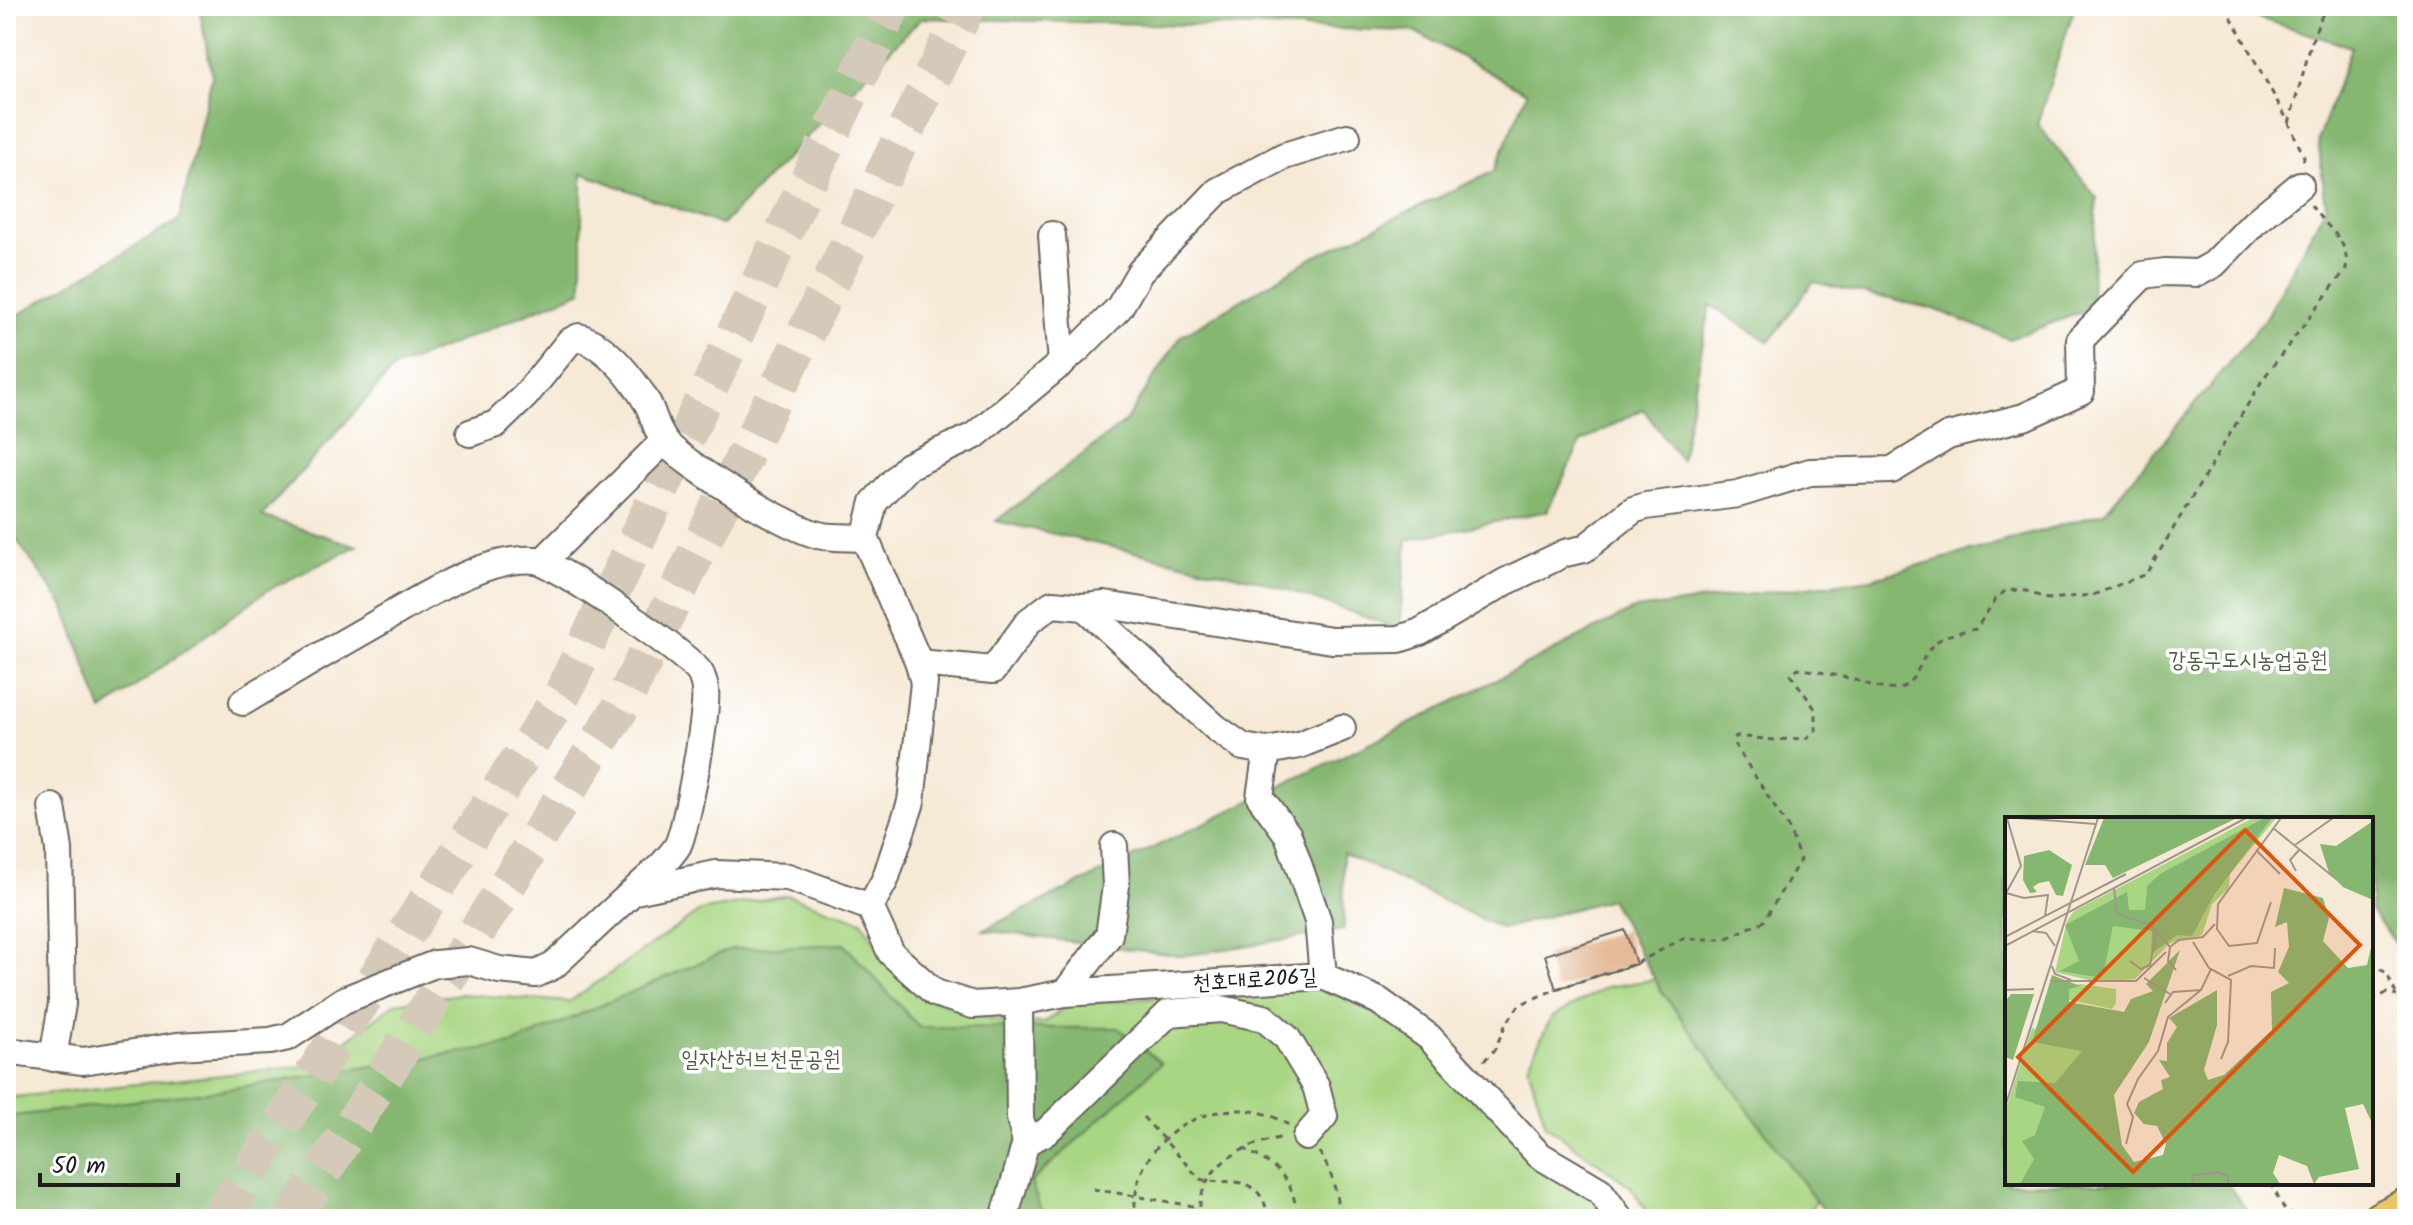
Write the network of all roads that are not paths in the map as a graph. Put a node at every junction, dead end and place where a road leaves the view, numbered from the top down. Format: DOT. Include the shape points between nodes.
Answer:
graph roads {
  1 [pos="1347,137"];
  2 [pos="2300,185"];
  3 [pos="1052,235"];
  4 [pos="1062,364"];
  5 [pos="470,433"];
  6 [pos="664,441"];
  7 [pos="865,538"];
  8 [pos="542,562"];
  9 [pos="1084,607"];
  10 [pos="919,663"];
  11 [pos="243,702"];
  12 [pos="1342,728"];
  13 [pos="1267,751"];
  14 [pos="52,807"];
  15 [pos="1114,846"];
  16 [pos="635,891"];
  17 [pos="870,907"];
  18 [pos="1323,976"];
  19 [pos="1065,993"];
  20 [pos="1019,1002"];
  21 [pos="6,1051"];
  22 [pos="53,1058"];
  23 [pos="1306,1137"];
  24 [pos="1026,1142"];
  25 [pos="2407,1204"];
  26 [pos="1004,1219"];
  27 [pos="1620,1219"];
  28 [pos="2378,1219"];
  1 -- 4 [label="street" via="1284,156 1218,191 1140,272 1119,308"];
  2 -- 9 [label="street" via="2214,264 2198,273 2143,275 2121,295 2080,340 2081,391 2024,417 1948,436 1892,470 1810,472 1738,494 1633,510 1584,549 1505,582 1399,639 1332,640 1105,605"];
  3 -- 4 [label="street"];
  4 -- 7 [label="street" via="974,436 908,466 874,502"];
  5 -- 6 [label="street" via="496,424 579,337 594,342 622,369 648,404"];
  6 -- 7 [label="street" via="691,465 791,524 821,536"];
  6 -- 8 [label="street"];
  7 -- 10 [label="street"];
  8 -- 11 [label="street" via="505,563 467,574"];
  8 -- 16 [label="street" via="576,580 700,672 705,690 697,752 677,847"];
  9 -- 10 [label="street" via="1052,604 1029,621 993,670"];
  9 -- 13 [label="street" via="1216,728 1243,747"];
  10 -- 17 [label="street" via="924,683 911,802 885,880"];
  12 -- 13 [label="street"];
  13 -- 18 [label="street" via="1260,797 1288,835 1318,921"];
  14 -- 22 [label="street" via="59,849 62,1004"];
  15 -- 19 [label="street" via="1116,886 1109,935"];
  16 -- 17 [label="street" via="716,874 788,877"];
  16 -- 22 [label="street" via="553,966 536,974 469,961 435,964 344,1000 288,1037 83,1061"];
  17 -- 20 [label="street, 천호대로206길" via="891,953 935,993 973,1005"];
  18 -- 19 [label="street, 천호대로206길"];
  18 -- 27 [label="street, 천호대로206길" via="1379,1001 1429,1037 1539,1155 1600,1191"];
  19 -- 20 [label="street, 천호대로206길"];
  20 -- 24 [label="street" via="1020,1118"];
  21 -- 22 [label="street"];
  23 -- 24 [label="street" via="1324,1116 1316,1086 1287,1038 1264,1018 1221,1009 1169,1013 1046,1132"];
  24 -- 26 [label="street"];
  25 -- 28 [label="main road"];
}
